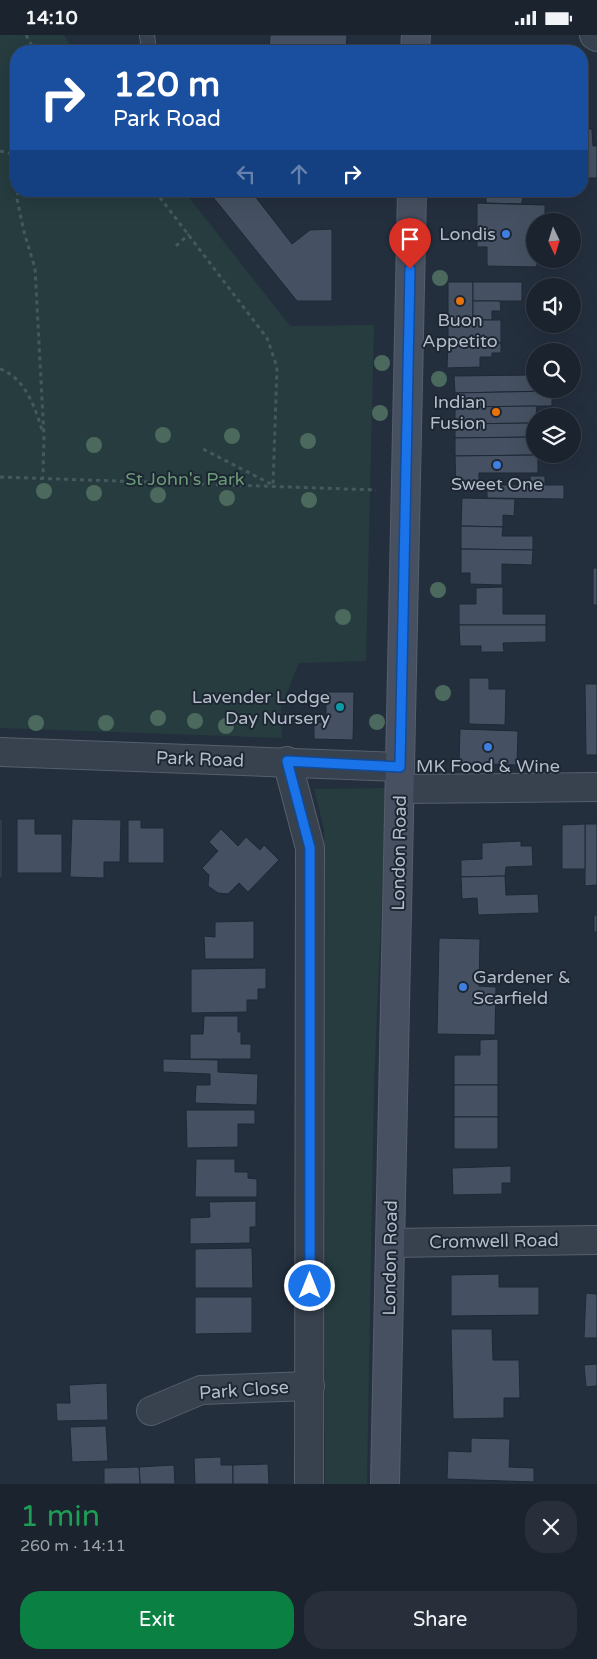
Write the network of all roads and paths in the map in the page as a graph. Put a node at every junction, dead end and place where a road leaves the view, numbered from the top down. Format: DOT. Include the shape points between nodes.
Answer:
graph roads {
  1 [pos="594,35"];
  2 [pos="597,37"];
  3 [pos="17,197"];
  4 [pos="159,197"];
  5 [pos="412,197"];
  6 [pos="189,234"];
  7 [pos="176,246"];
  8 [pos="0,369"];
  9 [pos="44,436"];
  10 [pos="201,448"];
  11 [pos="0,477"];
  12 [pos="43,477"];
  13 [pos="273,485"];
  14 [pos="376,497"];
  15 [pos="0,752"];
  16 [pos="287,761"];
  17 [pos="400,778"];
  18 [pos="597,787"];
  19 [pos="597,1240"];
  20 [pos="391,1243"];
  21 [pos="310,1386"];
  22 [pos="151,1411"];
  23 [pos="309,1484"];
  24 [pos="385,1484"];
  1 -- 2 [label="street"];
  3 -- 9 [label="path" via="35,267"];
  4 -- 6 [label="path"];
  5 -- 17 [label="main road, London Road"];
  6 -- 7 [label="path"];
  6 -- 13 [label="path" via="268,338 277,367"];
  8 -- 9 [label="path" via="11,373 33,402"];
  9 -- 12 [label="path"];
  10 -- 13 [label="path"];
  11 -- 12 [label="path"];
  12 -- 13 [label="path"];
  13 -- 14 [label="path" via="376,489"];
  15 -- 16 [label="street, Park Road"];
  16 -- 17 [label="street, Park Road"];
  16 -- 21 [label="street, Park Close" via="310,848"];
  17 -- 18 [label="street, Park Road"];
  17 -- 20 [label="main road, London Road"];
  19 -- 20 [label="street, Cromwell Road"];
  20 -- 24 [label="main road, London Road"];
  21 -- 22 [label="street, Park Close" via="201,1390"];
  21 -- 23 [label="street, Park Close"];
}
